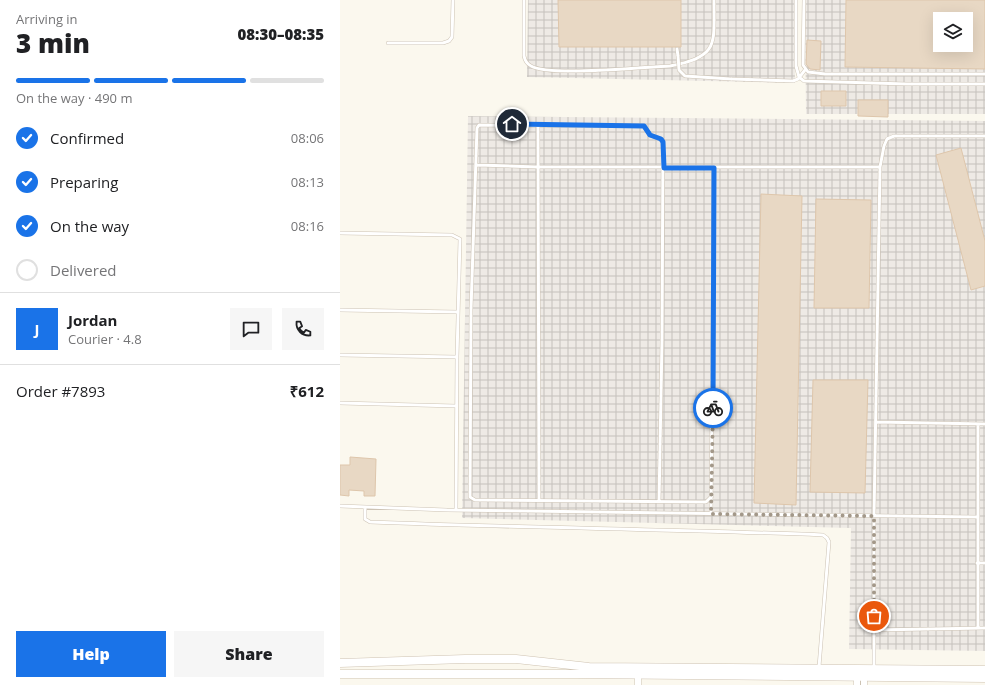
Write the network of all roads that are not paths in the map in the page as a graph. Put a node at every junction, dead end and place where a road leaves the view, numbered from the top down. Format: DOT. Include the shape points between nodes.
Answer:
graph roads {
  1 [pos="453,0"];
  2 [pos="524,0"];
  3 [pos="714,0"];
  4 [pos="796,0"];
  5 [pos="804,0"];
  6 [pos="796,23"];
  7 [pos="803,23"];
  8 [pos="388,43"];
  9 [pos="677,49"];
  10 [pos="806,70"];
  11 [pos="850,74"];
  12 [pos="985,74"];
  13 [pos="800,77"];
  14 [pos="850,83"];
  15 [pos="985,84"];
  16 [pos="538,125"];
  17 [pos="985,136"];
  18 [pos="477,165"];
  19 [pos="537,167"];
  20 [pos="880,167"];
  21 [pos="664,168"];
  22 [pos="714,168"];
  23 [pos="340,233"];
  24 [pos="340,310"];
  25 [pos="458,312"];
  26 [pos="340,355"];
  27 [pos="457,356"];
  28 [pos="340,403"];
  29 [pos="456,406"];
  30 [pos="876,422"];
  31 [pos="978,424"];
  32 [pos="985,424"];
  33 [pos="712,496"];
  34 [pos="539,500"];
  35 [pos="659,502"];
  36 [pos="340,506"];
  37 [pos="365,507"];
  38 [pos="456,510"];
  39 [pos="711,514"];
  40 [pos="874,516"];
  41 [pos="977,517"];
  42 [pos="977,563"];
  43 [pos="985,563"];
  44 [pos="978,628"];
  45 [pos="985,628"];
  46 [pos="874,630"];
  47 [pos="340,663"];
  48 [pos="819,668"];
  49 [pos="985,670"];
  50 [pos="861,672"];
  51 [pos="874,673"];
  52 [pos="340,674"];
  53 [pos="638,675"];
  54 [pos="929,677"];
  55 [pos="985,678"];
  56 [pos="638,685"];
  57 [pos="857,685"];
  58 [pos="864,685"];
  1 -- 8 [label="lane" via="452,37 449,41"];
  2 -- 3 [label="lane" via="526,62 535,68 573,71 670,66 703,56 710,49 713,38"];
  4 -- 6 [label="lane"];
  5 -- 7 [label="lane"];
  6 -- 7 [label="lane"];
  6 -- 13 [label="lane" via="796,66"];
  7 -- 10 [label="lane" via="803,59"];
  9 -- 13 [label="lane, bridge" via="679,70 685,76 793,81"];
  10 -- 11 [label="lane" via="814,74"];
  10 -- 13 [label="lane"];
  11 -- 12 [label="lane"];
  11 -- 14 [label="lane"];
  13 -- 14 [label="lane" via="808,82"];
  14 -- 15 [label="lane"];
  16 -- 18 [label="lane" via="479,125"];
  16 -- 19 [label="lane"];
  16 -- 21 [label="lane" via="645,126 650,135 663,142"];
  17 -- 20 [label="lane" via="889,137 885,140"];
  18 -- 19 [label="lane"];
  18 -- 34 [label="lane" via="471,309 469,494 475,500"];
  19 -- 21 [label="lane"];
  19 -- 34 [label="lane"];
  20 -- 22 [label="lane"];
  20 -- 30 [label="lane"];
  21 -- 22 [label="lane"];
  21 -- 35 [label="lane"];
  22 -- 33 [label="lane"];
  23 -- 25 [label="lane" via="458,237 461,242"];
  24 -- 25 [label="lane"];
  25 -- 27 [label="lane"];
  26 -- 27 [label="lane"];
  27 -- 29 [label="lane"];
  28 -- 29 [label="lane"];
  29 -- 38 [label="lane"];
  30 -- 31 [label="lane"];
  30 -- 40 [label="lane"];
  31 -- 32 [label="lane"];
  31 -- 41 [label="lane"];
  33 -- 35 [label="lane" via="704,502"];
  33 -- 39 [label="lane"];
  34 -- 35 [label="lane"];
  36 -- 37 [label="lane"];
  37 -- 38 [label="lane"];
  37 -- 48 [label="lane" via="365,519 370,522 696,530 826,536 828,542"];
  38 -- 39 [label="lane"];
  39 -- 40 [label="lane"];
  40 -- 41 [label="lane"];
  40 -- 46 [label="lane"];
  41 -- 42 [label="lane"];
  42 -- 43 [label="lane"];
  42 -- 44 [label="lane"];
  44 -- 45 [label="lane"];
  44 -- 46 [label="lane"];
  46 -- 51 [label="lane"];
  47 -- 48 [label="street" via="501,659 589,667"];
  48 -- 50 [label="street"];
  49 -- 54 [label="street"];
  50 -- 51 [label="street"];
  50 -- 53 [label="street"];
  50 -- 57 [label="street"];
  50 -- 58 [label="street"];
  51 -- 54 [label="street"];
  52 -- 53 [label="street"];
  53 -- 56 [label="street"];
  54 -- 55 [label="street"];
}
